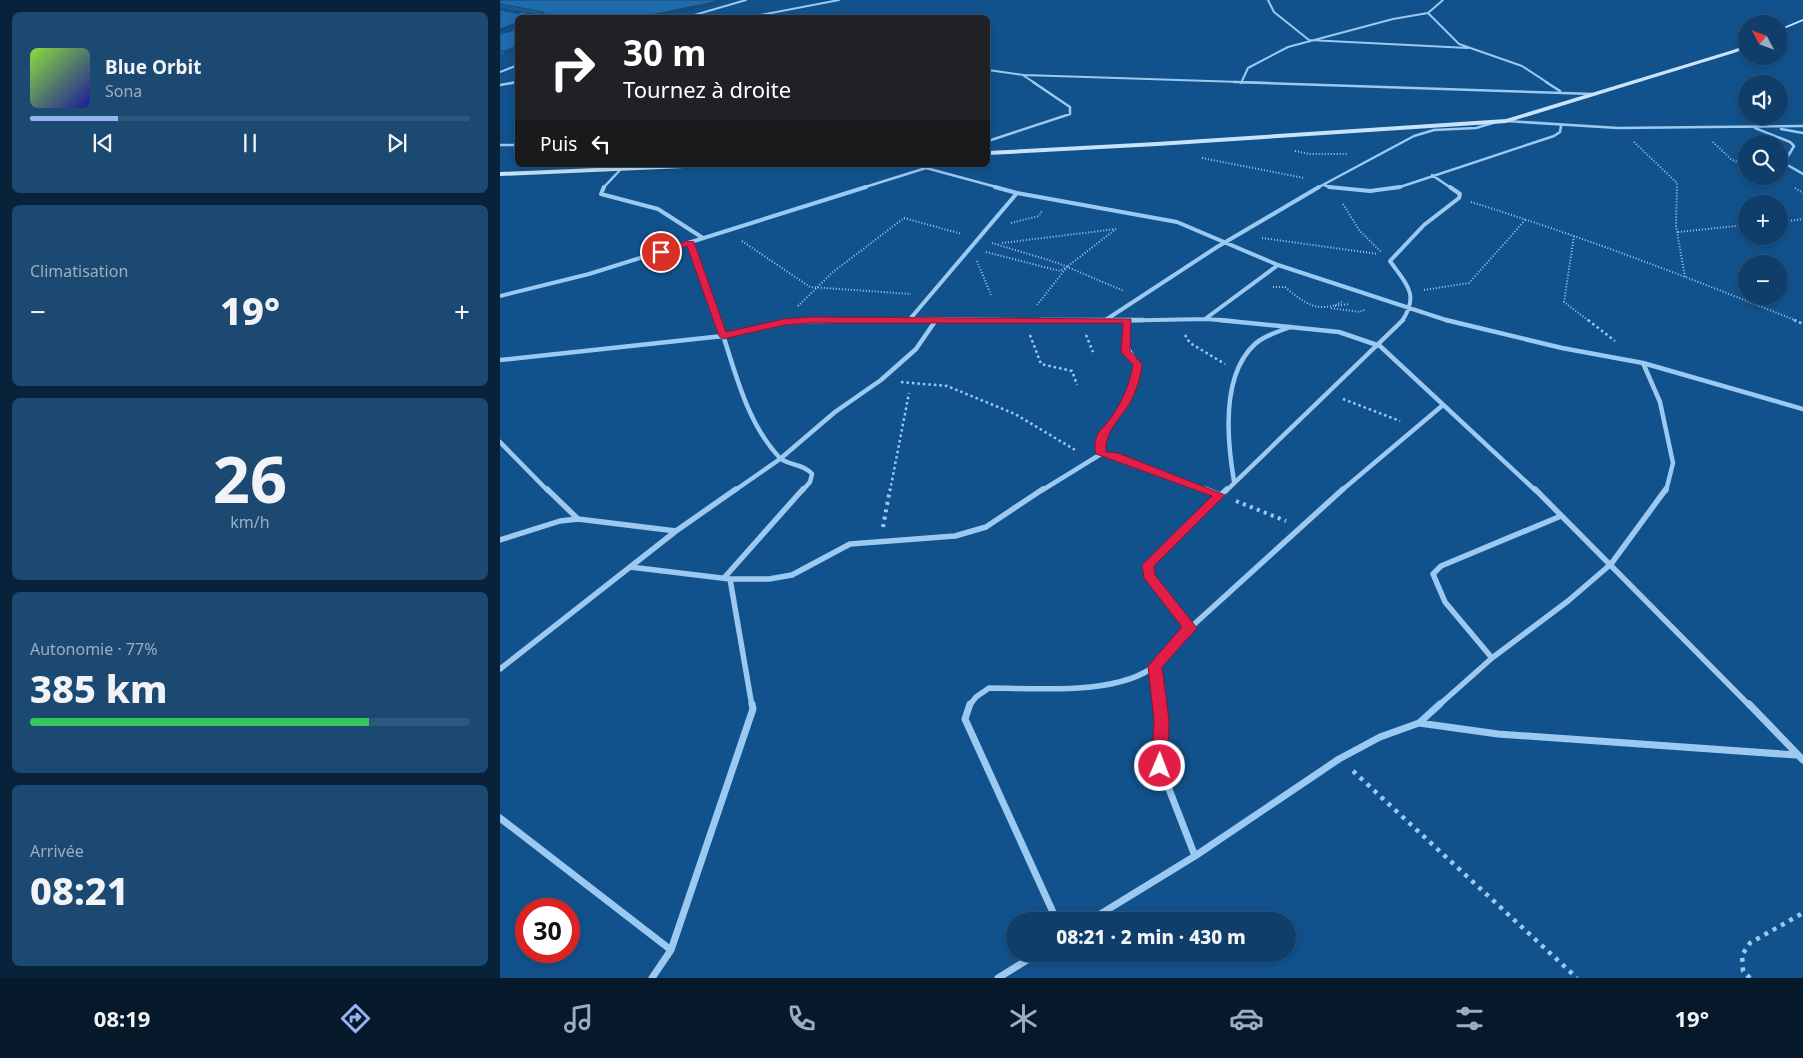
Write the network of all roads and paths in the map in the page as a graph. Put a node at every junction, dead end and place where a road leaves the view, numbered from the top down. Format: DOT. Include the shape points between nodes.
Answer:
graph roads {
  1 [pos="746,0"];
  2 [pos="839,0"];
  3 [pos="1268,0"];
  4 [pos="1443,0"];
  5 [pos="517,13"];
  6 [pos="1428,13"];
  7 [pos="528,15"];
  8 [pos="694,15"];
  9 [pos="761,15"];
  10 [pos="1803,20"];
  11 [pos="1788,26"];
  12 [pos="1309,40"];
  13 [pos="1468,48"];
  14 [pos="1738,50"];
  15 [pos="515,66"];
  16 [pos="990,70"];
  17 [pos="500,72"];
  18 [pos="1024,75"];
  19 [pos="515,82"];
  20 [pos="1241,83"];
  21 [pos="500,85"];
  22 [pos="1561,92"];
  23 [pos="1594,94"];
  24 [pos="1506,121"];
  25 [pos="1496,122"];
  26 [pos="1561,126"];
  27 [pos="1803,126"];
  28 [pos="1697,127"];
  29 [pos="1752,127"];
  30 [pos="1773,127"];
  31 [pos="1618,128"];
  32 [pos="1803,133"];
  33 [pos="990,140"];
  34 [pos="500,145"];
  35 [pos="515,145"];
  36 [pos="1292,150"];
  37 [pos="990,153"];
  38 [pos="1200,157"];
  39 [pos="1374,157"];
  40 [pos="1738,163"];
  41 [pos="622,167"];
  42 [pos="925,167"];
  43 [pos="931,167"];
  44 [pos="500,174"];
  45 [pos="1803,174"];
  46 [pos="1432,175"];
  47 [pos="1311,182"];
  48 [pos="1324,185"];
  49 [pos="1334,189"];
  50 [pos="1017,193"];
  51 [pos="1459,198"];
  52 [pos="1049,199"];
  53 [pos="904,218"];
  54 [pos="1526,218"];
  55 [pos="1803,219"];
  56 [pos="1788,221"];
  57 [pos="1738,226"];
  58 [pos="986,230"];
  59 [pos="1678,232"];
  60 [pos="1237,234"];
  61 [pos="1574,236"];
  62 [pos="703,238"];
  63 [pos="739,238"];
  64 [pos="690,242"];
  65 [pos="1223,242"];
  66 [pos="1002,244"];
  67 [pos="971,248"];
  68 [pos="1058,263"];
  69 [pos="1278,265"];
  70 [pos="1067,267"];
  71 [pos="1686,277"];
  72 [pos="1250,286"];
  73 [pos="1358,292"];
  74 [pos="1411,292"];
  75 [pos="929,295"];
  76 [pos="991,295"];
  77 [pos="500,296"];
  78 [pos="1139,297"];
  79 [pos="1412,308"];
  80 [pos="792,312"];
  81 [pos="910,318"];
  82 [pos="937,319"];
  83 [pos="1205,319"];
  84 [pos="1024,320"];
  85 [pos="1104,321"];
  86 [pos="1128,321"];
  87 [pos="1803,324"];
  88 [pos="1293,326"];
  89 [pos="723,336"];
  90 [pos="1380,346"];
  91 [pos="500,360"];
  92 [pos="1643,363"];
  93 [pos="881,380"];
  94 [pos="1077,385"];
  95 [pos="909,392"];
  96 [pos="1328,394"];
  97 [pos="1443,405"];
  98 [pos="1803,409"];
  99 [pos="1416,427"];
  100 [pos="500,442"];
  101 [pos="1101,454"];
  102 [pos="780,459"];
  103 [pos="1090,459"];
  104 [pos="1234,481"];
  105 [pos="1220,495"];
  106 [pos="1561,516"];
  107 [pos="578,519"];
  108 [pos="1300,527"];
  109 [pos="676,530"];
  110 [pos="882,532"];
  111 [pos="500,540"];
  112 [pos="1611,564"];
  113 [pos="629,567"];
  114 [pos="727,578"];
  115 [pos="1190,628"];
  116 [pos="1492,658"];
  117 [pos="1155,666"];
  118 [pos="500,669"];
  119 [pos="1419,724"];
  120 [pos="1797,755"];
  121 [pos="1339,759"];
  122 [pos="1803,760"];
  123 [pos="500,818"];
  124 [pos="1195,856"];
  125 [pos="1053,912"];
  126 [pos="1104,912"];
  127 [pos="1803,913"];
  128 [pos="671,950"];
  129 [pos="1024,962"];
  130 [pos="652,978"];
  131 [pos="998,978"];
  132 [pos="1577,978"];
  133 [pos="1750,978"];
  1 -- 8 [label="street"];
  2 -- 9 [label="street"];
  3 -- 12 [label="street" via="1274,12"];
  4 -- 6 [label="street"];
  5 -- 7 [label="street"];
  6 -- 12 [label="street"];
  6 -- 13 [label="street" via="1459,44"];
  10 -- 11 [label="street"];
  12 -- 13 [label="street"];
  12 -- 20 [label="street" via="1248,68"];
  13 -- 22 [label="street" via="1522,66"];
  14 -- 23 [label="street"];
  15 -- 17 [label="street"];
  16 -- 18 [label="street"];
  18 -- 20 [label="street"];
  18 -- 33 [label="street" via="1070,107 1070,114"];
  19 -- 21 [label="street"];
  20 -- 22 [label="street"];
  22 -- 23 [label="street"];
  23 -- 24 [label="street"];
  24 -- 25 [label="street"];
  24 -- 26 [label="street"];
  25 -- 37 [label="street"];
  25 -- 39 [label="street" via="1422,134"];
  26 -- 31 [label="street"];
  26 -- 46 [label="street" via="1560,132 1554,136"];
  27 -- 30 [label="street"];
  28 -- 29 [label="street"];
  28 -- 31 [label="street"];
  28 -- 40 [label="path"];
  29 -- 30 [label="street"];
  29 -- 45 [label="street" via="1790,142 1794,146 1784,163"];
  30 -- 32 [label="street"];
  31 -- 59 [label="path" via="1677,183"];
  34 -- 35 [label="street"];
  36 -- 39 [label="path" via="1310,156 1334,153"];
  38 -- 47 [label="path" via="1303,177"];
  39 -- 48 [label="street"];
  41 -- 44 [label="street"];
  41 -- 62 [label="street" via="604,186 601,194 658,209"];
  42 -- 62 [label="street"];
  43 -- 50 [label="street"];
  46 -- 49 [label="street" via="1395,190"];
  46 -- 51 [label="street" via="1457,190"];
  48 -- 49 [label="street"];
  48 -- 60 [label="street"];
  49 -- 60 [label="path" via="1359,230 1384,255"];
  50 -- 52 [label="street"];
  50 -- 58 [label="street"];
  51 -- 54 [label="path"];
  51 -- 74 [label="street" via="1424,224 1390,261"];
  52 -- 58 [label="path" via="1039,216"];
  52 -- 65 [label="street" via="1177,222"];
  53 -- 80 [label="path" via="833,272"];
  54 -- 61 [label="path"];
  54 -- 74 [label="path" via="1469,283"];
  55 -- 56 [label="path"];
  57 -- 59 [label="path"];
  58 -- 67 [label="street"];
  59 -- 71 [label="path"];
  60 -- 65 [label="street"];
  61 -- 71 [label="path"];
  61 -- 92 [label="path" via="1564,302"];
  62 -- 64 [label="street"];
  63 -- 75 [label="path" via="810,287"];
  64 -- 77 [label="street" via="590,274"];
  64 -- 89 [label="street"];
  65 -- 69 [label="street"];
  65 -- 78 [label="street"];
  66 -- 70 [label="path" via="1116,229"];
  67 -- 70 [label="path" via="1060,272"];
  67 -- 75 [label="street"];
  67 -- 76 [label="path"];
  68 -- 70 [label="path"];
  69 -- 72 [label="street"];
  69 -- 73 [label="street"];
  70 -- 78 [label="path"];
  70 -- 84 [label="path"];
  71 -- 87 [label="path"];
  72 -- 73 [label="path" via="1285,287 1305,304 1330,308"];
  72 -- 83 [label="street"];
  73 -- 79 [label="street"];
  74 -- 79 [label="street"];
  75 -- 81 [label="street"];
  78 -- 85 [label="street"];
  79 -- 90 [label="street"];
  79 -- 92 [label="street" via="1460,324"];
  81 -- 82 [label="street"];
  81 -- 89 [label="street" via="784,322"];
  82 -- 84 [label="street"];
  82 -- 93 [label="street" via="916,348"];
  83 -- 86 [label="street"];
  83 -- 88 [label="street"];
  84 -- 85 [label="street"];
  84 -- 94 [label="path" via="1041,364 1072,372"];
  85 -- 86 [label="street"];
  86 -- 101 [label="street" via="1124,343 1126,352 1137,364 1136,374 1126,400 1100,441"];
  88 -- 90 [label="street" via="1339,332"];
  88 -- 104 [label="street" via="1253,346 1236,372 1228,433"];
  89 -- 91 [label="street"];
  89 -- 102 [label="street" via="754,422"];
  90 -- 96 [label="street"];
  90 -- 97 [label="street"];
  92 -- 98 [label="street"];
  92 -- 112 [label="street" via="1660,402 1673,463 1665,493"];
  93 -- 102 [label="street" via="835,412"];
  93 -- 103 [label="path" via="947,386 1015,414"];
  95 -- 110 [label="path"];
  96 -- 99 [label="path"];
  96 -- 104 [label="street"];
  97 -- 99 [label="street"];
  97 -- 106 [label="street"];
  99 -- 108 [label="street"];
  100 -- 107 [label="street"];
  101 -- 103 [label="street"];
  101 -- 105 [label="street"];
  102 -- 109 [label="street"];
  102 -- 114 [label="street" via="806,466 812,474 810,482"];
  103 -- 114 [label="street" via="986,527 970,533 850,544 793,575"];
  104 -- 105 [label="street"];
  105 -- 108 [label="path"];
  105 -- 115 [label="street" via="1148,565 1148,575"];
  106 -- 112 [label="street"];
  106 -- 116 [label="street" via="1441,566 1433,574 1445,602"];
  107 -- 109 [label="street"];
  107 -- 111 [label="street" via="560,521"];
  108 -- 115 [label="street"];
  109 -- 113 [label="street"];
  112 -- 116 [label="street"];
  112 -- 120 [label="street"];
  113 -- 114 [label="street"];
  113 -- 118 [label="street"];
  114 -- 128 [label="street" via="753,709"];
  115 -- 117 [label="street"];
  116 -- 119 [label="street"];
  117 -- 124 [label="street" via="1162,720 1160,766"];
  117 -- 125 [label="street" via="1104,685 989,688 976,695 967,706 965,719"];
  119 -- 120 [label="street" via="1498,734"];
  119 -- 121 [label="street" via="1380,737"];
  120 -- 122 [label="street"];
  121 -- 124 [label="street"];
  121 -- 132 [label="path"];
  123 -- 128 [label="street"];
  124 -- 126 [label="street"];
  127 -- 133 [label="path" via="1750,943 1742,955 1743,971"];
  128 -- 130 [label="street"];
  129 -- 131 [label="street"];
}
